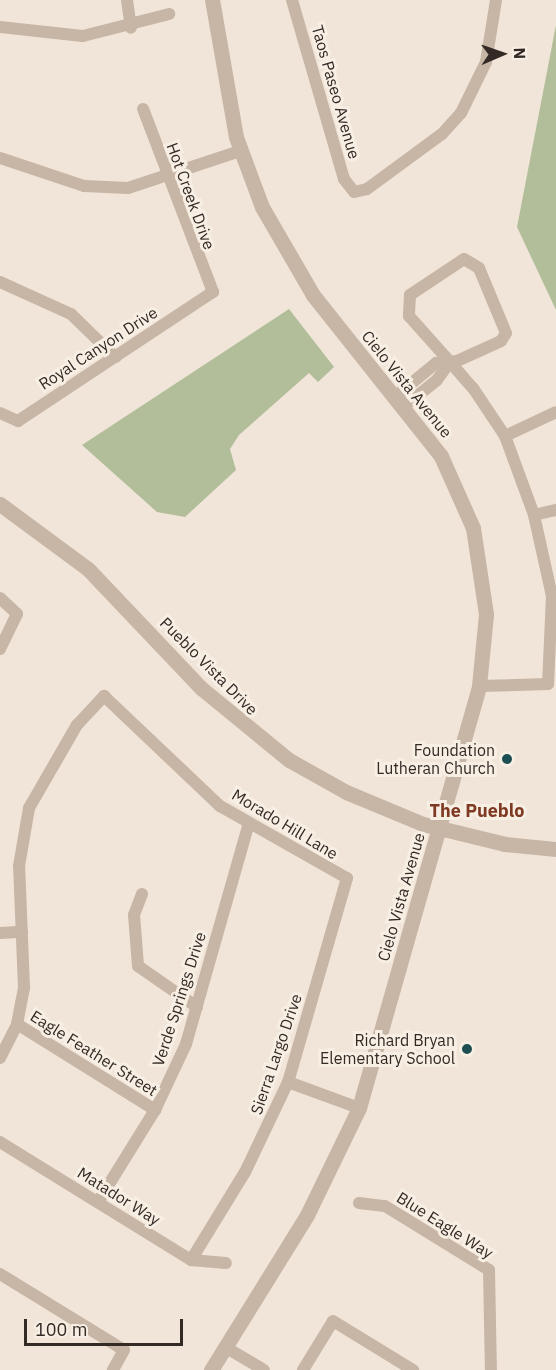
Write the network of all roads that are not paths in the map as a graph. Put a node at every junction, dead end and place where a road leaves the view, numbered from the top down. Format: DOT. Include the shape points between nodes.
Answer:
graph roads {
  1 [pos="127,0"];
  2 [pos="212,0"];
  3 [pos="292,0"];
  4 [pos="496,0"];
  5 [pos="169,14"];
  6 [pos="0,27"];
  7 [pos="131,28"];
  8 [pos="143,109"];
  9 [pos="240,151"];
  10 [pos="0,158"];
  11 [pos="165,176"];
  12 [pos="0,282"];
  13 [pos="213,292"];
  14 [pos="115,357"];
  15 [pos="450,362"];
  16 [pos="419,377"];
  17 [pos="428,387"];
  18 [pos="400,402"];
  19 [pos="0,412"];
  20 [pos="556,412"];
  21 [pos="505,436"];
  22 [pos="0,504"];
  23 [pos="556,510"];
  24 [pos="534,515"];
  25 [pos="554,596"];
  26 [pos="0,597"];
  27 [pos="0,649"];
  28 [pos="554,650"];
  29 [pos="479,686"];
  30 [pos="248,826"];
  31 [pos="439,829"];
  32 [pos="556,849"];
  33 [pos="347,878"];
  34 [pos="142,894"];
  35 [pos="22,932"];
  36 [pos="0,933"];
  37 [pos="197,1008"];
  38 [pos="16,1024"];
  39 [pos="0,1058"];
  40 [pos="288,1082"];
  41 [pos="359,1108"];
  42 [pos="155,1110"];
  43 [pos="0,1142"];
  44 [pos="98,1202"];
  45 [pos="358,1203"];
  46 [pos="191,1260"];
  47 [pos="226,1263"];
  48 [pos="0,1274"];
  49 [pos="225,1347"];
  50 [pos="113,1370"];
  51 [pos="211,1370"];
  52 [pos="264,1370"];
  53 [pos="303,1370"];
  54 [pos="413,1370"];
  55 [pos="491,1370"];
  1 -- 7 [label="street"];
  2 -- 9 [label="street, Cielo Vista Avenue"];
  3 -- 4 [label="street, Taos Paseo Avenue" via="344,178 354,192 368,189 442,134 461,113 486,62"];
  5 -- 7 [label="street"];
  6 -- 7 [label="street" via="50,36"];
  8 -- 11 [label="street, Hot Creek Drive"];
  9 -- 11 [label="street"];
  9 -- 18 [label="street, Cielo Vista Avenue" via="297,272"];
  10 -- 11 [label="street" via="84,186 128,188"];
  11 -- 13 [label="street, Hot Creek Drive"];
  12 -- 14 [label="street" via="71,314"];
  13 -- 14 [label="street, Royal Canyon Drive"];
  14 -- 19 [label="street, Royal Canyon Drive" via="18,421"];
  15 -- 15 [label="street" via="409,316 406,306 410,295 457,261 470,260 479,268 506,333 501,341"];
  15 -- 16 [label="street" via="436,363"];
  15 -- 17 [label="street"];
  15 -- 21 [label="street"];
  16 -- 17 [label="street"];
  16 -- 18 [label="street" via="402,391"];
  17 -- 18 [label="street"];
  18 -- 29 [label="street, Cielo Vista Avenue" via="441,456 473,528 486,614"];
  20 -- 21 [label="street"];
  21 -- 24 [label="street"];
  22 -- 31 [label="street, Pueblo Vista Drive" via="88,569 201,688 270,747 354,796"];
  23 -- 24 [label="street"];
  24 -- 25 [label="street"];
  25 -- 28 [label="street"];
  26 -- 27 [label="street" via="17,614"];
  28 -- 29 [label="street" via="548,684"];
  29 -- 31 [label="street, Cielo Vista Avenue"];
  30 -- 33 [label="street, Morado Hill Lane"];
  30 -- 35 [label="street, Morado Hill Lane" via="175,769 104,696 77,725 29,808 20,866"];
  30 -- 37 [label="street, Verde Springs Drive"];
  31 -- 32 [label="street, Pueblo Vista Drive"];
  31 -- 41 [label="street, Cielo Vista Avenue"];
  33 -- 40 [label="street, Sierra Largo Drive"];
  34 -- 37 [label="street" via="134,915 138,966"];
  35 -- 36 [label="street"];
  35 -- 38 [label="street" via="24,988"];
  37 -- 42 [label="street, Verde Springs Drive"];
  38 -- 39 [label="street"];
  38 -- 42 [label="street, Eagle Feather Street"];
  40 -- 41 [label="street"];
  40 -- 46 [label="street, Sierra Largo Drive" via="245,1172"];
  41 -- 49 [label="street, Cielo Vista Avenue" via="307,1215"];
  42 -- 44 [label="street, Verde Springs Drive"];
  43 -- 44 [label="street, Matador Way"];
  44 -- 46 [label="street, Matador Way"];
  45 -- 55 [label="street, Blue Eagle Way" via="385,1206 489,1270"];
  46 -- 47 [label="street, Matador Way"];
  48 -- 50 [label="street" via="124,1350"];
  49 -- 51 [label="street, Cielo Vista Avenue"];
  49 -- 52 [label="street"];
  53 -- 54 [label="street" via="333,1321"];
}
